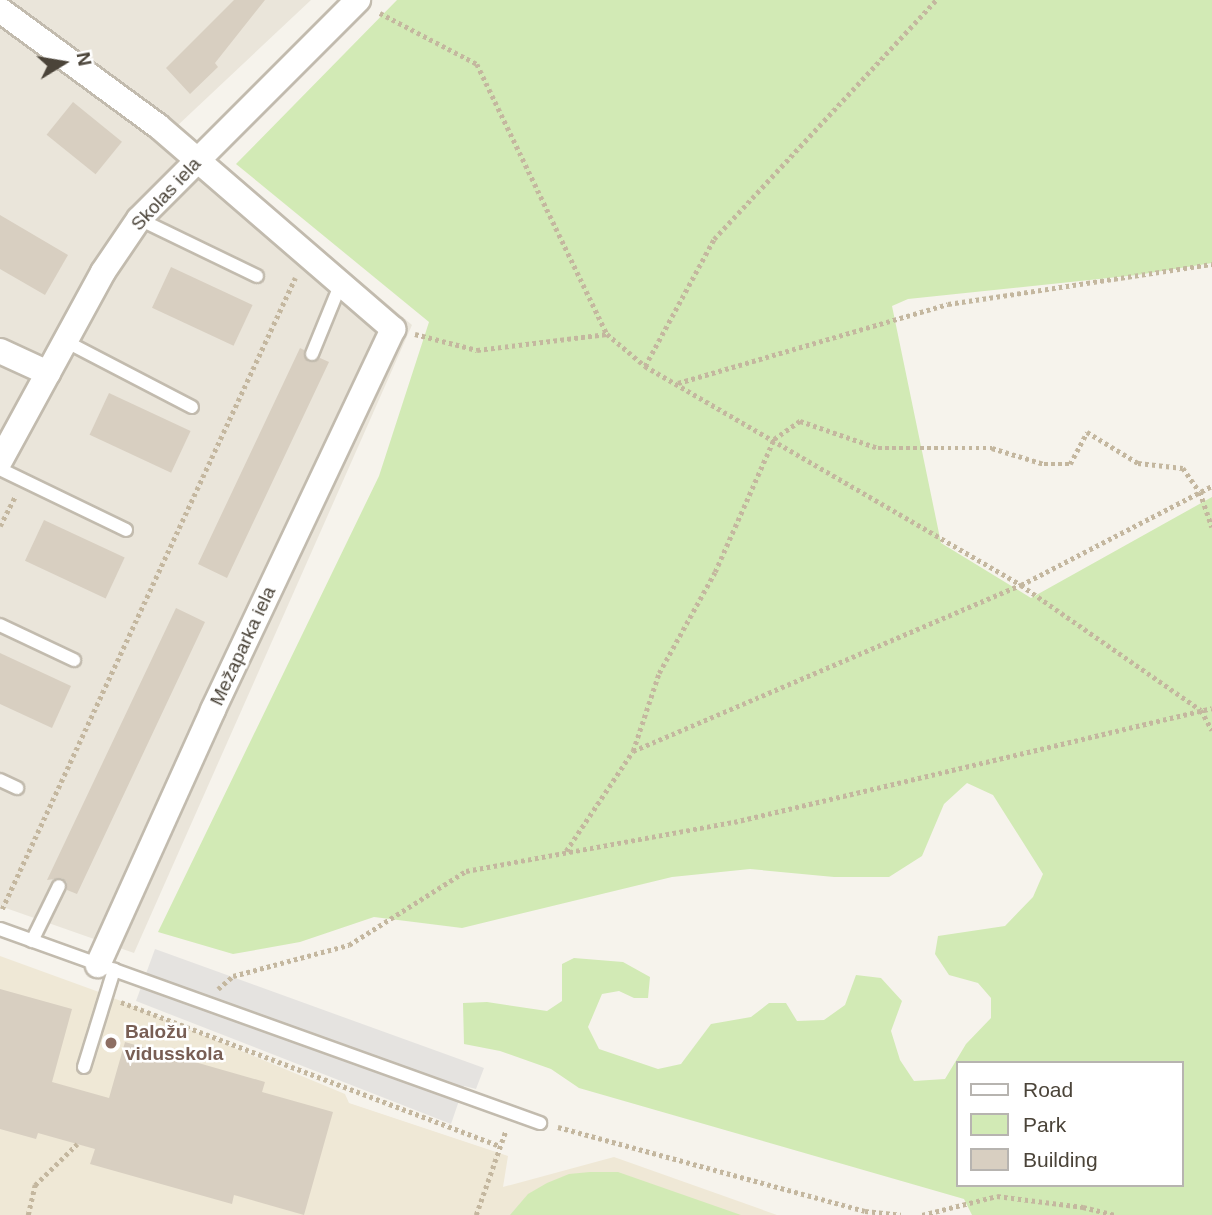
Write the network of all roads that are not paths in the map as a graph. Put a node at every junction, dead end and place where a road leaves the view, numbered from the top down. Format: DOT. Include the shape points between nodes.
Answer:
graph roads {
  1 [pos="357,0"];
  2 [pos="0,9"];
  3 [pos="198,159"];
  4 [pos="139,219"];
  5 [pos="257,276"];
  6 [pos="341,283"];
  7 [pos="65,341"];
  8 [pos="0,351"];
  9 [pos="312,354"];
  10 [pos="48,373"];
  11 [pos="192,407"];
  12 [pos="0,461"];
  13 [pos="0,469"];
  14 [pos="126,530"];
  15 [pos="0,625"];
  16 [pos="74,660"];
  17 [pos="0,780"];
  18 [pos="17,788"];
  19 [pos="59,886"];
  20 [pos="0,929"];
  21 [pos="32,941"];
  22 [pos="106,967"];
  23 [pos="84,1068"];
  24 [pos="540,1123"];
  1 -- 3 [label="street, Skolas iela"];
  2 -- 3 [label="street"];
  3 -- 4 [label="street, Skolas iela"];
  3 -- 6 [label="street"];
  4 -- 5 [label="lane"];
  4 -- 7 [label="street, Skolas iela"];
  6 -- 9 [label="lane"];
  6 -- 22 [label="street, Mežaparka iela" via="393,329 213,710"];
  7 -- 10 [label="street, Skolas iela"];
  7 -- 11 [label="lane"];
  8 -- 10 [label="street"];
  10 -- 12 [label="street, Skolas iela"];
  13 -- 14 [label="lane"];
  15 -- 16 [label="lane"];
  17 -- 18 [label="lane"];
  19 -- 21 [label="lane"];
  20 -- 21 [label="lane"];
  21 -- 22 [label="lane"];
  22 -- 23 [label="lane" via="106,995"];
  22 -- 24 [label="lane"];
}
